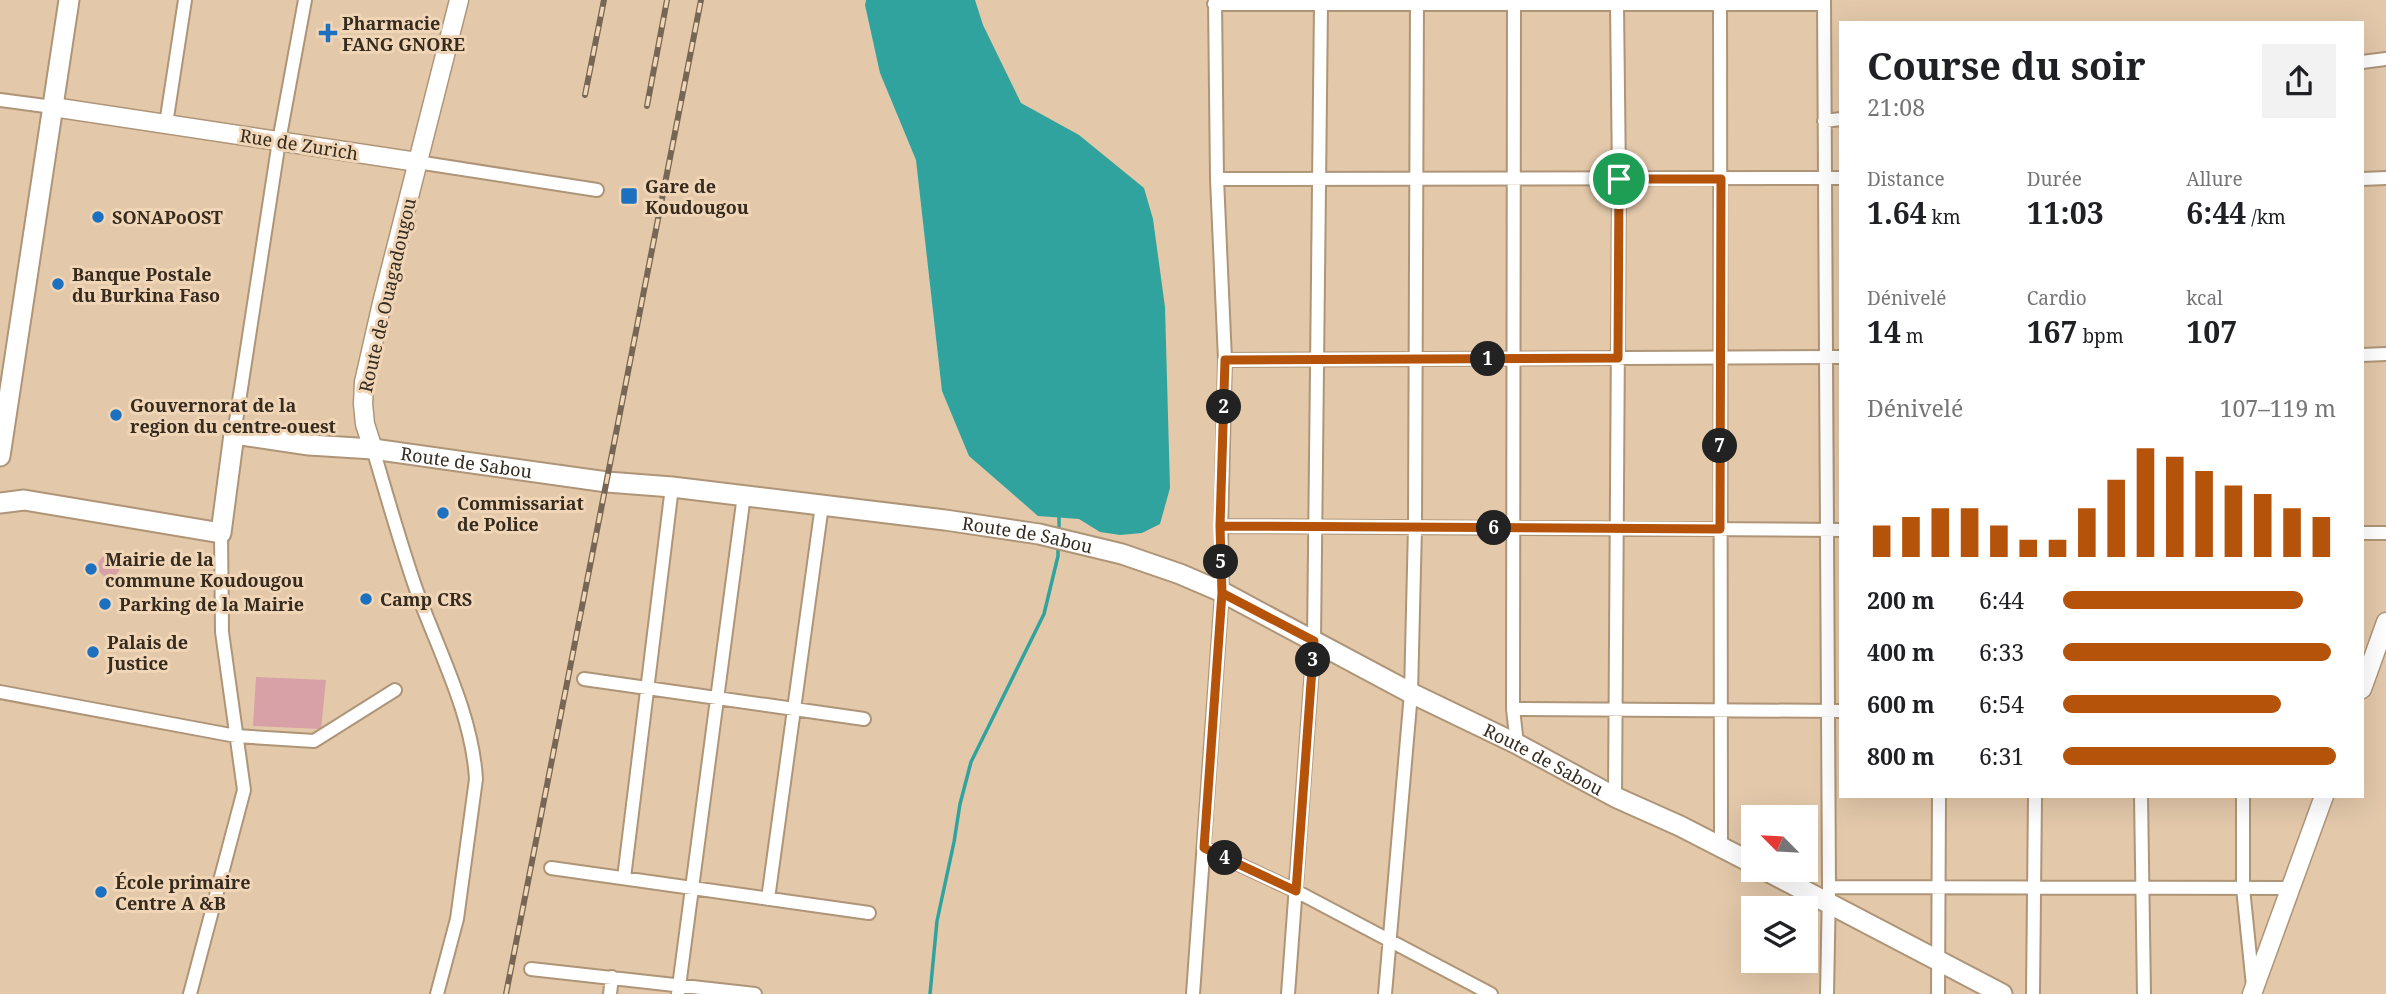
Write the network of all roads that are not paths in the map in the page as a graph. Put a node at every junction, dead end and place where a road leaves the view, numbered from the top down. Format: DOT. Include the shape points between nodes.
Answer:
graph roads {
  1 [pos="69,0"];
  2 [pos="185,0"];
  3 [pos="305,0"];
  4 [pos="459,0"];
  5 [pos="1214,2"];
  6 [pos="1417,2"];
  7 [pos="1824,2"];
  8 [pos="1321,4"];
  9 [pos="1514,4"];
  10 [pos="1617,4"];
  11 [pos="1720,4"];
  12 [pos="2386,59"];
  13 [pos="2364,62"];
  14 [pos="0,100"];
  15 [pos="53,107"];
  16 [pos="1839,120"];
  17 [pos="1824,121"];
  18 [pos="166,124"];
  19 [pos="279,141"];
  20 [pos="417,162"];
  21 [pos="1825,178"];
  22 [pos="1839,178"];
  23 [pos="2364,178"];
  24 [pos="2386,178"];
  25 [pos="1217,179"];
  26 [pos="1318,179"];
  27 [pos="1416,179"];
  28 [pos="1515,179"];
  29 [pos="1619,179"];
  30 [pos="1721,179"];
  31 [pos="597,190"];
  32 [pos="2386,354"];
  33 [pos="2364,355"];
  34 [pos="1826,357"];
  35 [pos="1839,357"];
  36 [pos="1514,358"];
  37 [pos="1618,358"];
  38 [pos="1721,358"];
  39 [pos="1317,359"];
  40 [pos="1415,359"];
  41 [pos="1225,360"];
  42 [pos="234,434"];
  43 [pos="373,449"];
  44 [pos="0,456"];
  45 [pos="672,487"];
  46 [pos="0,488"];
  47 [pos="744,495"];
  48 [pos="24,500"];
  49 [pos="0,503"];
  50 [pos="822,505"];
  51 [pos="1220,526"];
  52 [pos="1315,527"];
  53 [pos="1415,527"];
  54 [pos="1514,528"];
  55 [pos="1617,528"];
  56 [pos="1720,529"];
  57 [pos="1827,530"];
  58 [pos="1839,530"];
  59 [pos="221,533"];
  60 [pos="2364,533"];
  61 [pos="2386,533"];
  62 [pos="1222,593"];
  63 [pos="2386,622"];
  64 [pos="1314,641"];
  65 [pos="584,679"];
  66 [pos="2364,683"];
  67 [pos="647,688"];
  68 [pos="395,690"];
  69 [pos="0,692"];
  70 [pos="1411,693"];
  71 [pos="717,698"];
  72 [pos="794,709"];
  73 [pos="1513,709"];
  74 [pos="1616,710"];
  75 [pos="1720,710"];
  76 [pos="1834,711"];
  77 [pos="864,719"];
  78 [pos="236,736"];
  79 [pos="1517,744"];
  80 [pos="1615,797"];
  81 [pos="1939,798"];
  82 [pos="2035,798"];
  83 [pos="2141,798"];
  84 [pos="2243,798"];
  85 [pos="2322,798"];
  86 [pos="1721,847"];
  87 [pos="1204,848"];
  88 [pos="1741,857"];
  89 [pos="551,868"];
  90 [pos="624,878"];
  91 [pos="1796,882"];
  92 [pos="1940,887"];
  93 [pos="2033,887"];
  94 [pos="692,888"];
  95 [pos="2141,888"];
  96 [pos="2243,888"];
  97 [pos="2290,888"];
  98 [pos="1296,891"];
  99 [pos="1828,894"];
  100 [pos="768,899"];
  101 [pos="869,914"];
  102 [pos="1389,941"];
  103 [pos="1938,960"];
  104 [pos="531,969"];
  105 [pos="612,977"];
  106 [pos="679,989"];
  107 [pos="2253,992"];
  108 [pos="190,994"];
  109 [pos="437,994"];
  110 [pos="610,994"];
  111 [pos="755,994"];
  112 [pos="1193,994"];
  113 [pos="1288,994"];
  114 [pos="1385,994"];
  115 [pos="1492,994"];
  116 [pos="1827,994"];
  117 [pos="1938,994"];
  118 [pos="2002,994"];
  119 [pos="2033,994"];
  120 [pos="2144,994"];
  1 -- 15 [label="main road"];
  2 -- 18 [label="street"];
  3 -- 19 [label="street"];
  4 -- 20 [label="main road, Route de Ouagadougou"];
  5 -- 8 [label="street"];
  5 -- 25 [label="street"];
  6 -- 8 [label="street"];
  6 -- 9 [label="street"];
  6 -- 27 [label="street"];
  7 -- 11 [label="street"];
  7 -- 17 [label="street"];
  8 -- 26 [label="street"];
  9 -- 10 [label="street"];
  9 -- 28 [label="street"];
  10 -- 11 [label="street"];
  10 -- 29 [label="street"];
  11 -- 30 [label="street"];
  12 -- 13 [label="street"];
  14 -- 15 [label="street, Rue de Zurich"];
  15 -- 18 [label="main road, Rue de Zurich"];
  15 -- 44 [label="main road"];
  16 -- 17 [label="street"];
  17 -- 21 [label="street"];
  18 -- 19 [label="main road, Rue de Zurich"];
  19 -- 20 [label="main road, Rue de Zurich"];
  19 -- 42 [label="street"];
  20 -- 31 [label="street, Rue de Zurich"];
  20 -- 43 [label="main road, Route de Ouagadougou" via="365,382 365,424"];
  21 -- 22 [label="street"];
  21 -- 30 [label="street"];
  21 -- 34 [label="street"];
  23 -- 24 [label="street"];
  25 -- 26 [label="street"];
  25 -- 41 [label="street"];
  26 -- 27 [label="street"];
  26 -- 39 [label="street"];
  27 -- 28 [label="street"];
  27 -- 40 [label="street"];
  28 -- 29 [label="street"];
  28 -- 36 [label="street"];
  29 -- 30 [label="street"];
  29 -- 37 [label="street"];
  30 -- 38 [label="street"];
  32 -- 33 [label="street"];
  34 -- 35 [label="street"];
  34 -- 38 [label="street"];
  34 -- 57 [label="street"];
  36 -- 37 [label="street"];
  36 -- 40 [label="street"];
  36 -- 54 [label="street"];
  37 -- 38 [label="street"];
  37 -- 55 [label="street"];
  38 -- 56 [label="street"];
  39 -- 40 [label="street"];
  39 -- 41 [label="street"];
  39 -- 52 [label="street"];
  40 -- 53 [label="street"];
  41 -- 51 [label="street"];
  42 -- 43 [label="main road, Route de Sabou"];
  42 -- 59 [label="main road"];
  43 -- 45 [label="main road, Route de Sabou"];
  43 -- 109 [label="street, Route de Ouagadougou" via="415,587 468,727 475,762 457,919"];
  45 -- 47 [label="main road, Route de Sabou"];
  45 -- 67 [label="street"];
  46 -- 48 [label="main road"];
  47 -- 50 [label="main road, Route de Sabou"];
  47 -- 71 [label="street"];
  48 -- 49 [label="main road"];
  48 -- 59 [label="main road"];
  50 -- 62 [label="main road, Route de Sabou" via="1039,534 1154,564"];
  50 -- 72 [label="street"];
  51 -- 52 [label="street"];
  51 -- 62 [label="street"];
  52 -- 53 [label="street"];
  52 -- 64 [label="street"];
  53 -- 54 [label="street"];
  53 -- 70 [label="street"];
  54 -- 55 [label="street"];
  54 -- 73 [label="street"];
  55 -- 56 [label="street"];
  55 -- 74 [label="street"];
  56 -- 57 [label="street"];
  56 -- 75 [label="street"];
  57 -- 58 [label="street"];
  57 -- 76 [label="street"];
  59 -- 78 [label="street" via="222,632"];
  60 -- 61 [label="street"];
  62 -- 64 [label="main road, Route de Sabou"];
  62 -- 87 [label="street"];
  63 -- 66 [label="main road"];
  64 -- 70 [label="main road, Route de Sabou"];
  64 -- 98 [label="street"];
  65 -- 67 [label="street"];
  67 -- 71 [label="street"];
  67 -- 90 [label="street"];
  68 -- 78 [label="street" via="314,741"];
  69 -- 78 [label="street"];
  70 -- 79 [label="main road, Route de Sabou"];
  70 -- 102 [label="street"];
  71 -- 72 [label="street"];
  71 -- 94 [label="street"];
  72 -- 77 [label="street"];
  72 -- 100 [label="street"];
  73 -- 74 [label="street"];
  73 -- 79 [label="street"];
  74 -- 75 [label="street"];
  74 -- 80 [label="street"];
  75 -- 76 [label="street"];
  75 -- 86 [label="street"];
  76 -- 99 [label="street"];
  78 -- 108 [label="street" via="244,790"];
  79 -- 80 [label="main road, Route de Sabou"];
  80 -- 86 [label="main road, Route de Sabou"];
  81 -- 92 [label="street"];
  82 -- 93 [label="street"];
  83 -- 95 [label="street"];
  84 -- 96 [label="street"];
  85 -- 97 [label="main road"];
  86 -- 88 [label="main road, Route de Sabou"];
  87 -- 98 [label="street"];
  87 -- 112 [label="street"];
  89 -- 90 [label="street"];
  90 -- 94 [label="street"];
  91 -- 99 [label="main road"];
  92 -- 93 [label="street"];
  92 -- 99 [label="street"];
  92 -- 103 [label="street"];
  93 -- 95 [label="street"];
  93 -- 119 [label="street"];
  94 -- 100 [label="street"];
  94 -- 106 [label="street"];
  95 -- 96 [label="street"];
  95 -- 120 [label="street"];
  96 -- 97 [label="street"];
  96 -- 107 [label="street"];
  97 -- 107 [label="main road"];
  98 -- 102 [label="street"];
  98 -- 113 [label="street"];
  99 -- 103 [label="main road"];
  99 -- 116 [label="street"];
  100 -- 101 [label="street"];
  102 -- 114 [label="street"];
  102 -- 115 [label="street"];
  103 -- 117 [label="street"];
  103 -- 118 [label="main road"];
  104 -- 105 [label="street"];
  105 -- 106 [label="street"];
  105 -- 110 [label="street"];
  106 -- 111 [label="street"];
}
